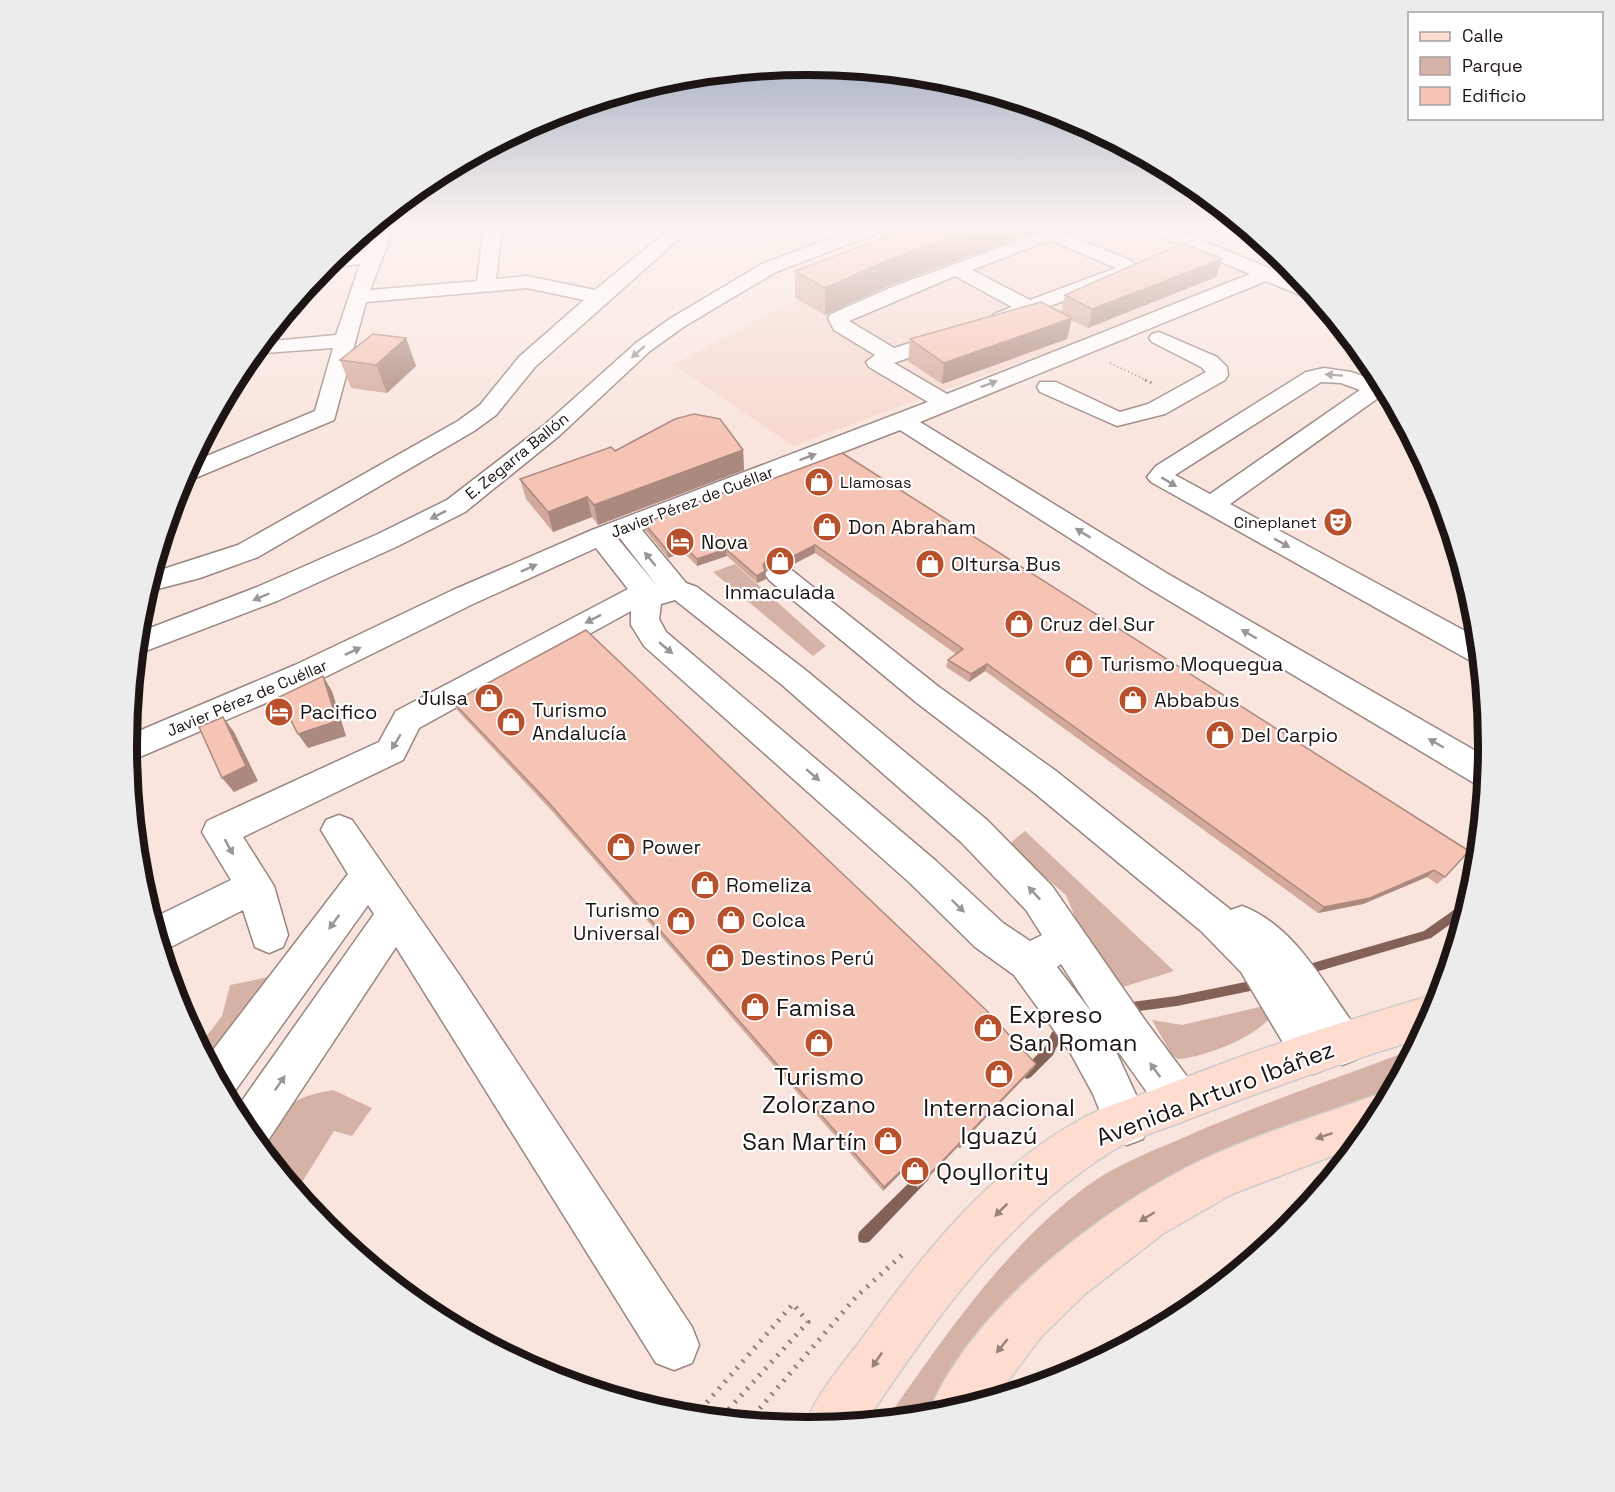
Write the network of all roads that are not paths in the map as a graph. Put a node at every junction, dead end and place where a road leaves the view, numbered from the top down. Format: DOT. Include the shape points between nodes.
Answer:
graph roads {
  1 [pos="360,297"];
  2 [pos="600,297"];
  3 [pos="719,298"];
  4 [pos="887,298"];
  5 [pos="1010,298"];
  6 [pos="1056,298"];
  7 [pos="1218,298"];
  8 [pos="1030,308"];
  9 [pos="1150,331"];
  10 [pos="345,340"];
  11 [pos="268,348"];
  12 [pos="1101,352"];
  13 [pos="892,356"];
  14 [pos="1021,372"];
  15 [pos="1070,376"];
  16 [pos="1048,387"];
  17 [pos="1375,389"];
  18 [pos="1378,394"];
  19 [pos="944,402"];
  20 [pos="901,420"];
  21 [pos="197,469"];
  22 [pos="1213,504"];
  23 [pos="613,532"];
  24 [pos="779,574"];
  25 [pos="157,581"];
  26 [pos="656,593"];
  27 [pos="145,642"];
  28 [pos="1471,647"];
  29 [pos="137,745"];
  30 [pos="1478,778"];
  31 [pos="339,830"];
  32 [pos="369,875"];
  33 [pos="255,886"];
  34 [pos="396,915"];
  35 [pos="163,933"];
  36 [pos="269,935"];
  37 [pos="1068,941"];
  38 [pos="1028,962"];
  39 [pos="1083,998"];
  40 [pos="1420,1019"];
  41 [pos="1114,1046"];
  42 [pos="1328,1049"];
  43 [pos="222,1074"];
  44 [pos="1179,1101"];
  45 [pos="1363,1122"];
  46 [pos="253,1123"];
  47 [pos="1127,1123"];
  48 [pos="674,1345"];
  49 [pos="964,1398"];
  50 [pos="839,1416"];
  1 -- 10 [label="street"];
  2 -- 25 [label="street" via="527,362 488,410 466,426 249,551"];
  3 -- 27 [label="street, E. Zegarra Ballón, one-way" via="643,347 551,431 456,506 267,594"];
  4 -- 13 [label="street" via="838,318 841,326"];
  5 -- 8 [label="street"];
  6 -- 8 [label="street"];
  7 -- 9 [label="street, Javier Pérez de Cuéllar"];
  8 -- 12 [label="street"];
  8 -- 13 [label="street"];
  9 -- 12 [label="street, Javier Pérez de Cuéllar"];
  9 -- 16 [label="street" via="1216,367 1218,375 1139,416 1117,419"];
  10 -- 11 [label="street"];
  10 -- 21 [label="street" via="326,415"];
  12 -- 14 [label="street, Javier Pérez de Cuéllar"];
  13 -- 19 [label="street" via="877,362"];
  14 -- 16 [label="street"];
  19 -- 14 [label="street, Javier Pérez de Cuéllar, one-way"];
  15 -- 16 [label="street"];
  17 -- 22 [label="street, one-way" via="1341,375 1314,377 1160,475"];
  18 -- 22 [label="street"];
  19 -- 20 [label="street, Javier Pérez de Cuéllar"];
  23 -- 20 [label="street, Javier Pérez de Cuéllar, one-way"];
  30 -- 20 [label="street, one-way"];
  22 -- 28 [label="street, one-way"];
  23 -- 26 [label="street"];
  29 -- 23 [label="street, Javier Pérez de Cuéllar, one-way" via="306,673 463,597"];
  24 -- 42 [label="street" via="1214,919 1267,956"];
  26 -- 33 [label="street, one-way" via="501,667 407,720 391,751 220,832"];
  37 -- 26 [label="street, one-way" via="1039,898 974,831 783,669 702,604"];
  26 -- 38 [label="street, one-way" via="644,618 645,628 655,639 914,864 989,935"];
  31 -- 32 [label="street"];
  32 -- 34 [label="street"];
  32 -- 43 [label="street, one-way"];
  33 -- 35 [label="street"];
  33 -- 36 [label="street"];
  46 -- 34 [label="street, one-way"];
  34 -- 48 [label="street"];
  37 -- 38 [label="street"];
  37 -- 39 [label="street"];
  38 -- 39 [label="street"];
  39 -- 41 [label="street"];
  40 -- 42 [label="main road, Avenida Arturo Ibáñez"];
  44 -- 41 [label="street, one-way"];
  41 -- 47 [label="street" via="1115,1089"];
  42 -- 44 [label="main road, Avenida Arturo Ibáñez"];
  44 -- 47 [label="main road, Avenida Arturo Ibáñez"];
  45 -- 49 [label="main road, one-way" via="1220,1176 1137,1223 1068,1276 1023,1319"];
  47 -- 50 [label="main road, Avenida Arturo Ibáñez, one-way" via="1102,1132 1055,1163 959,1252 909,1313"];
}
